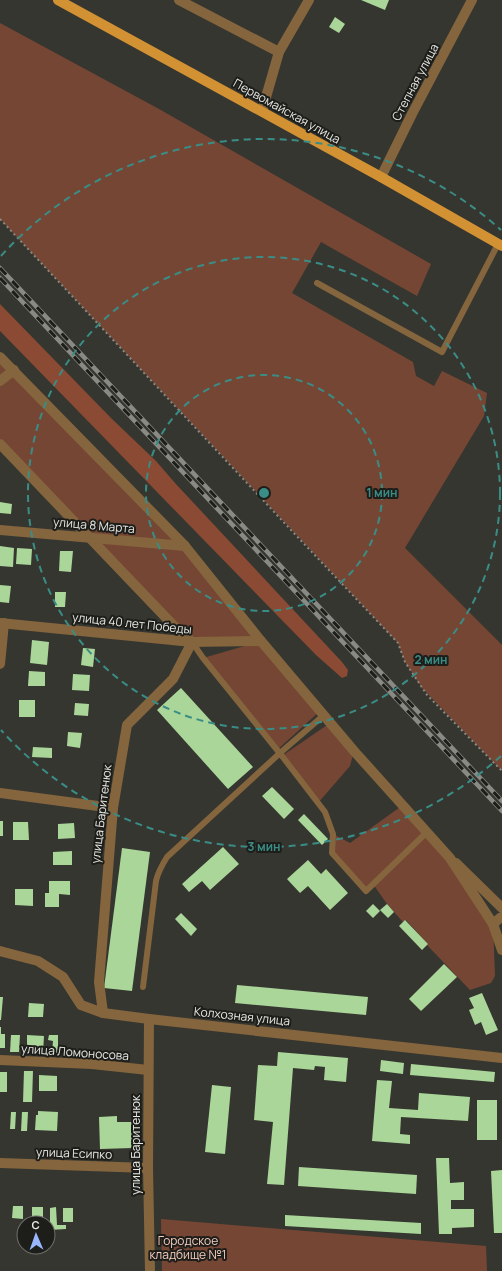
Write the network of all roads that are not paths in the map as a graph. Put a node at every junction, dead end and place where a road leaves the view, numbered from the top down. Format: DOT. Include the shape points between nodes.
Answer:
graph roads {
  1 [pos="58,0"];
  2 [pos="179,0"];
  3 [pos="309,0"];
  4 [pos="472,0"];
  5 [pos="279,52"];
  6 [pos="262,111"];
  7 [pos="381,177"];
  8 [pos="500,245"];
  9 [pos="317,283"];
  10 [pos="0,357"];
  11 [pos="14,370"];
  12 [pos="0,380"];
  13 [pos="0,444"];
  14 [pos="0,530"];
  15 [pos="90,538"];
  16 [pos="185,546"];
  17 [pos="2,623"];
  18 [pos="261,641"];
  19 [pos="192,642"];
  20 [pos="0,664"];
  21 [pos="324,715"];
  22 [pos="280,754"];
  23 [pos="0,793"];
  24 [pos="113,808"];
  25 [pos="427,832"];
  26 [pos="450,858"];
  27 [pos="502,908"];
  28 [pos="502,917"];
  29 [pos="493,924"];
  30 [pos="502,950"];
  31 [pos="0,951"];
  32 [pos="142,987"];
  33 [pos="103,1013"];
  34 [pos="149,1019"];
  35 [pos="502,1058"];
  36 [pos="0,1060"];
  37 [pos="148,1070"];
  38 [pos="0,1163"];
  39 [pos="148,1168"];
  40 [pos="150,1271"];
  1 -- 6 [label="main road, Первомайская улица"];
  2 -- 5 [label="street"];
  3 -- 5 [label="street"];
  4 -- 7 [label="street, Степная улица"];
  5 -- 6 [label="street"];
  6 -- 7 [label="main road, Первомайская улица"];
  7 -- 8 [label="main road, Первомайская улица"];
  8 -- 9 [label="lane" via="442,352"];
  10 -- 11 [label="street"];
  11 -- 12 [label="street"];
  11 -- 16 [label="street"];
  13 -- 15 [label="street"];
  14 -- 15 [label="street, улица 8 Марта"];
  15 -- 16 [label="street, улица 8 Марта"];
  15 -- 19 [label="street"];
  16 -- 18 [label="street"];
  17 -- 19 [label="street, улица 40 лет Победы"];
  17 -- 20 [label="street"];
  18 -- 19 [label="street, улица 40 лет Победы"];
  18 -- 21 [label="street"];
  19 -- 22 [label="lane"];
  19 -- 24 [label="street, улица Баритенюк" via="173,679 127,725"];
  21 -- 22 [label="lane"];
  21 -- 25 [label="street"];
  22 -- 25 [label="lane" via="325,812 333,834 332,853 366,891"];
  22 -- 32 [label="lane" via="163,863 156,881"];
  23 -- 24 [label="street"];
  24 -- 33 [label="street, улица Баритенюк" via="99,982"];
  25 -- 26 [label="street"];
  26 -- 27 [label="street"];
  26 -- 29 [label="street"];
  28 -- 29 [label="street"];
  29 -- 30 [label="street"];
  31 -- 33 [label="street, Колхозная улица" via="38,961 63,977 81,1005"];
  33 -- 34 [label="street, Колхозная улица"];
  34 -- 35 [label="street, Колхозная улица"];
  34 -- 37 [label="street, улица Баритенюк"];
  36 -- 37 [label="street, улица Ломоносова" via="92,1064"];
  37 -- 39 [label="street, улица Баритенюк"];
  38 -- 39 [label="street, улица Есипко"];
  39 -- 40 [label="street, улица Баритенюк"];
}
